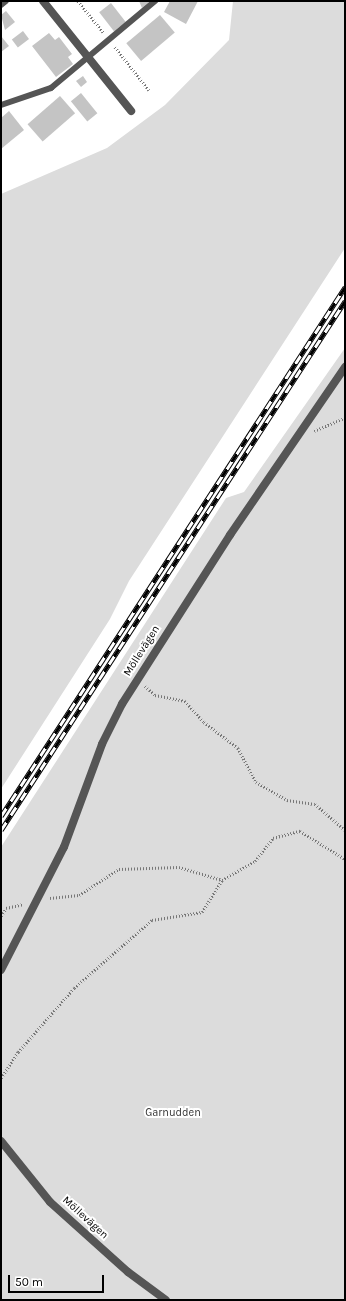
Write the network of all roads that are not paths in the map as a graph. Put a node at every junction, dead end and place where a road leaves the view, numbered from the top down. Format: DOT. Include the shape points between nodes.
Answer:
graph roads {
  1 [pos="6,1"];
  2 [pos="43,1"];
  3 [pos="155,1"];
  4 [pos="1,6"];
  5 [pos="89,58"];
  6 [pos="1,105"];
  7 [pos="131,111"];
  8 [pos="345,368"];
  9 [pos="1,970"];
  10 [pos="1,1140"];
  11 [pos="166,1300"];
  1 -- 4 [label="lane"];
  2 -- 5 [label="street"];
  3 -- 5 [label="lane"];
  5 -- 6 [label="lane" via="51,88"];
  5 -- 7 [label="street"];
  8 -- 9 [label="street, Möllevägen" via="230,535 137,680 102,744 64,847"];
  10 -- 11 [label="street, Möllevägen" via="50,1202 128,1272"];
}
